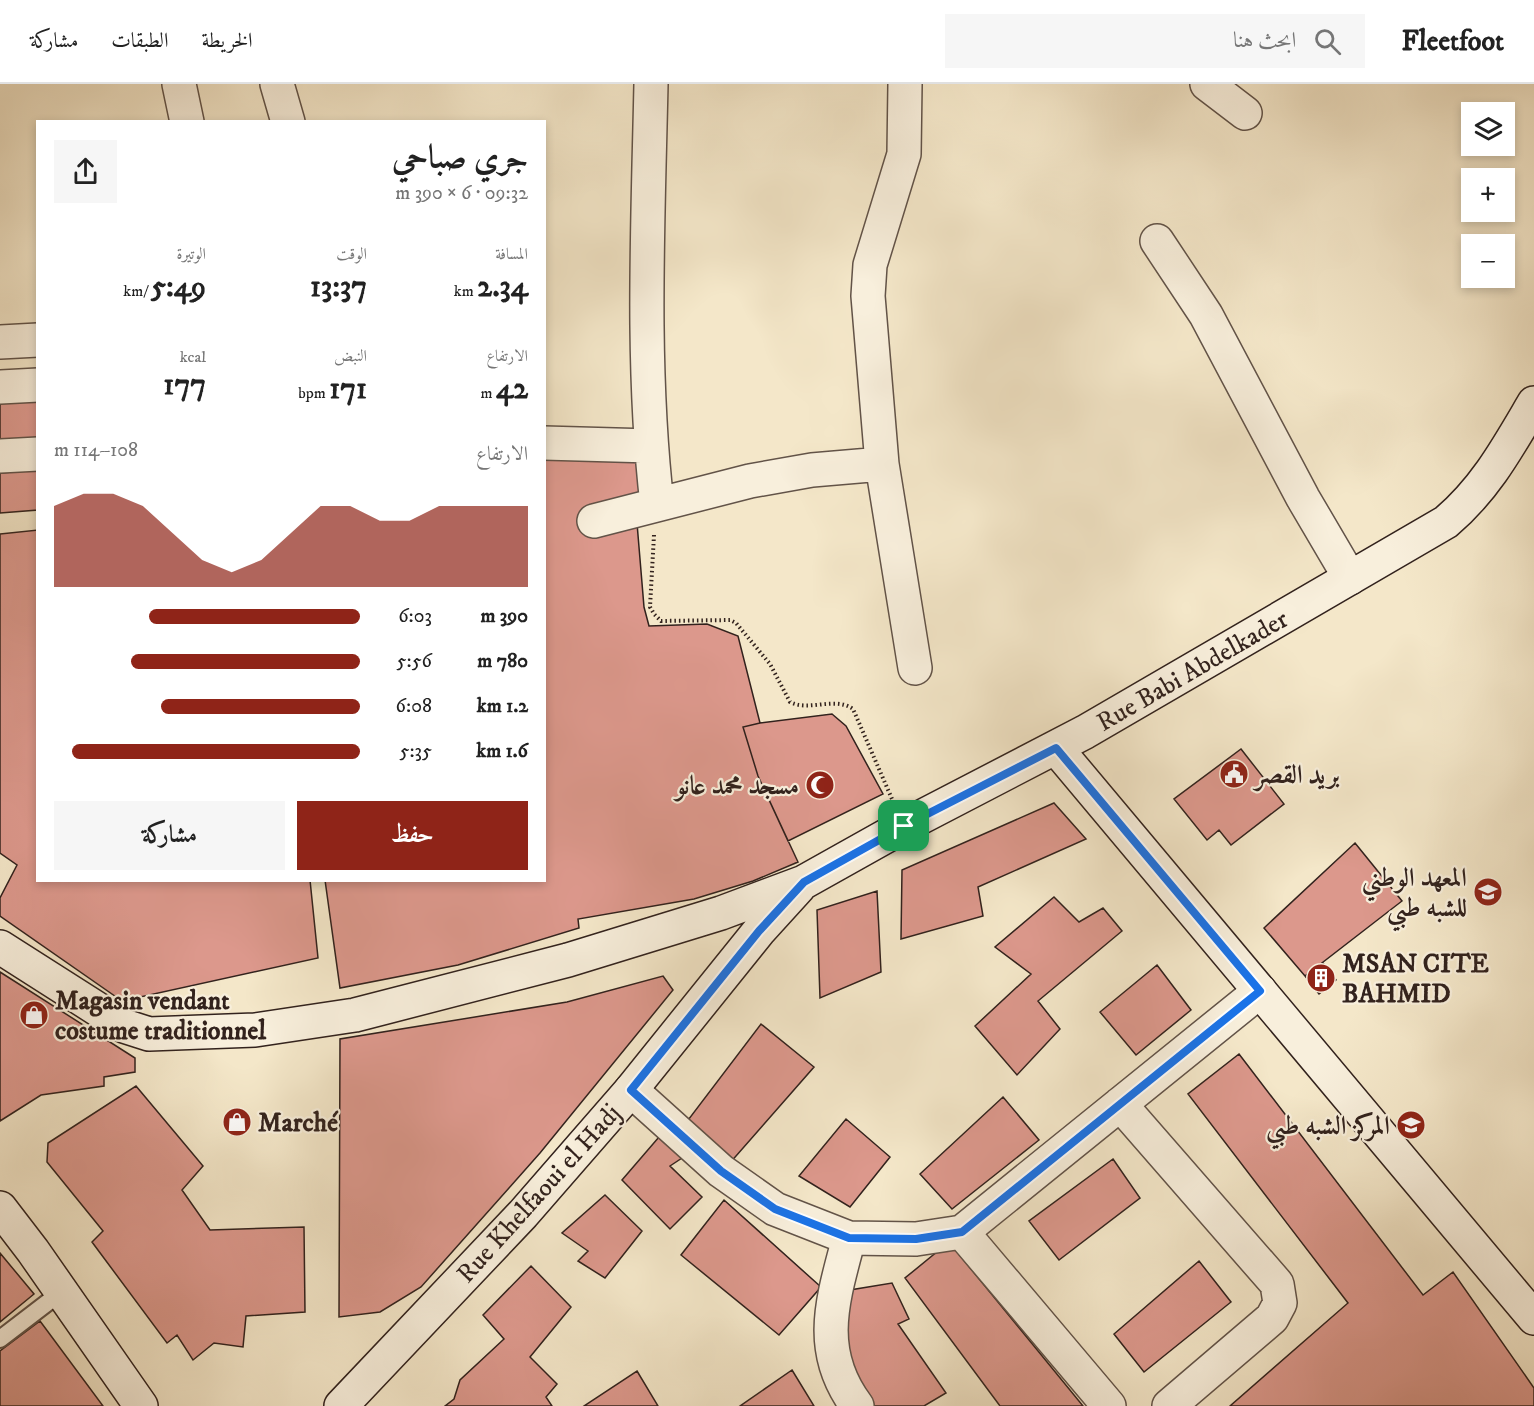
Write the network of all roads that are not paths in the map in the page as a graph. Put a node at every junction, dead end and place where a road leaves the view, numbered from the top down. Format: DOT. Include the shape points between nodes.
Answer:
graph roads {
  1 [pos="179,84"];
  2 [pos="277,84"];
  3 [pos="651,84"];
  4 [pos="905,84"];
  5 [pos="1207,84"];
  6 [pos="1245,113"];
  7 [pos="187,120"];
  8 [pos="287,120"];
  9 [pos="1157,241"];
  10 [pos="36,340"];
  11 [pos="0,342"];
  12 [pos="36,385"];
  13 [pos="0,387"];
  14 [pos="1534,403"];
  15 [pos="546,443"];
  16 [pos="651,446"];
  17 [pos="36,454"];
  18 [pos="0,456"];
  19 [pos="882,464"];
  20 [pos="657,504"];
  21 [pos="594,521"];
  22 [pos="1350,578"];
  23 [pos="915,668"];
  24 [pos="1056,748"];
  25 [pos="804,882"];
  26 [pos="0,947"];
  27 [pos="1260,991"];
  28 [pos="631,1090"];
  29 [pos="1120,1104"];
  30 [pos="0,1208"];
  31 [pos="962,1232"];
  32 [pos="849,1238"];
  33 [pos="60,1293"];
  34 [pos="1534,1318"];
  35 [pos="0,1339"];
  36 [pos="349,1396"];
  37 [pos="141,1406"];
  38 [pos="323,1406"];
  39 [pos="857,1406"];
  40 [pos="1109,1406"];
  41 [pos="1168,1406"];
  1 -- 7 [label="street"];
  2 -- 8 [label="street"];
  3 -- 16 [label="street" via="646,336"];
  4 -- 19 [label="street" via="904,154 870,265 868,296"];
  5 -- 6 [label="street"];
  9 -- 22 [label="street" via="1206,315 1297,488"];
  10 -- 11 [label="street"];
  12 -- 13 [label="street"];
  14 -- 22 [label="street, Rue Babi Abdelkader" via="1493,472 1466,505 1446,522"];
  15 -- 16 [label="street"];
  16 -- 20 [label="street"];
  17 -- 18 [label="street"];
  19 -- 20 [label="street" via="750,481"];
  19 -- 23 [label="street"];
  20 -- 21 [label="street"];
  22 -- 24 [label="street, Rue Babi Abdelkader"];
  24 -- 25 [label="street, Rue Babi Abdelkader"];
  24 -- 27 [label="street"];
  25 -- 26 [label="street" via="721,913 568,960 355,1015 255,1030 149,1034 124,1026"];
  25 -- 28 [label="street, Rue Khelfaoui el Hadj" via="759,931"];
  27 -- 29 [label="street"];
  27 -- 34 [label="street"];
  28 -- 32 [label="street" via="721,1171 775,1209"];
  28 -- 36 [label="street, Rue Khelfaoui el Hadj" via="523,1214"];
  29 -- 31 [label="street"];
  29 -- 41 [label="street" via="1277,1284 1280,1303 1272,1318"];
  30 -- 33 [label="street"];
  31 -- 32 [label="street" via="916,1239"];
  31 -- 40 [label="street"];
  32 -- 39 [label="street" via="833,1301 830,1337 834,1363"];
  33 -- 35 [label="lane"];
  33 -- 37 [label="street"];
  36 -- 38 [label="street, Rue Khelfaoui el Hadj"];
}
